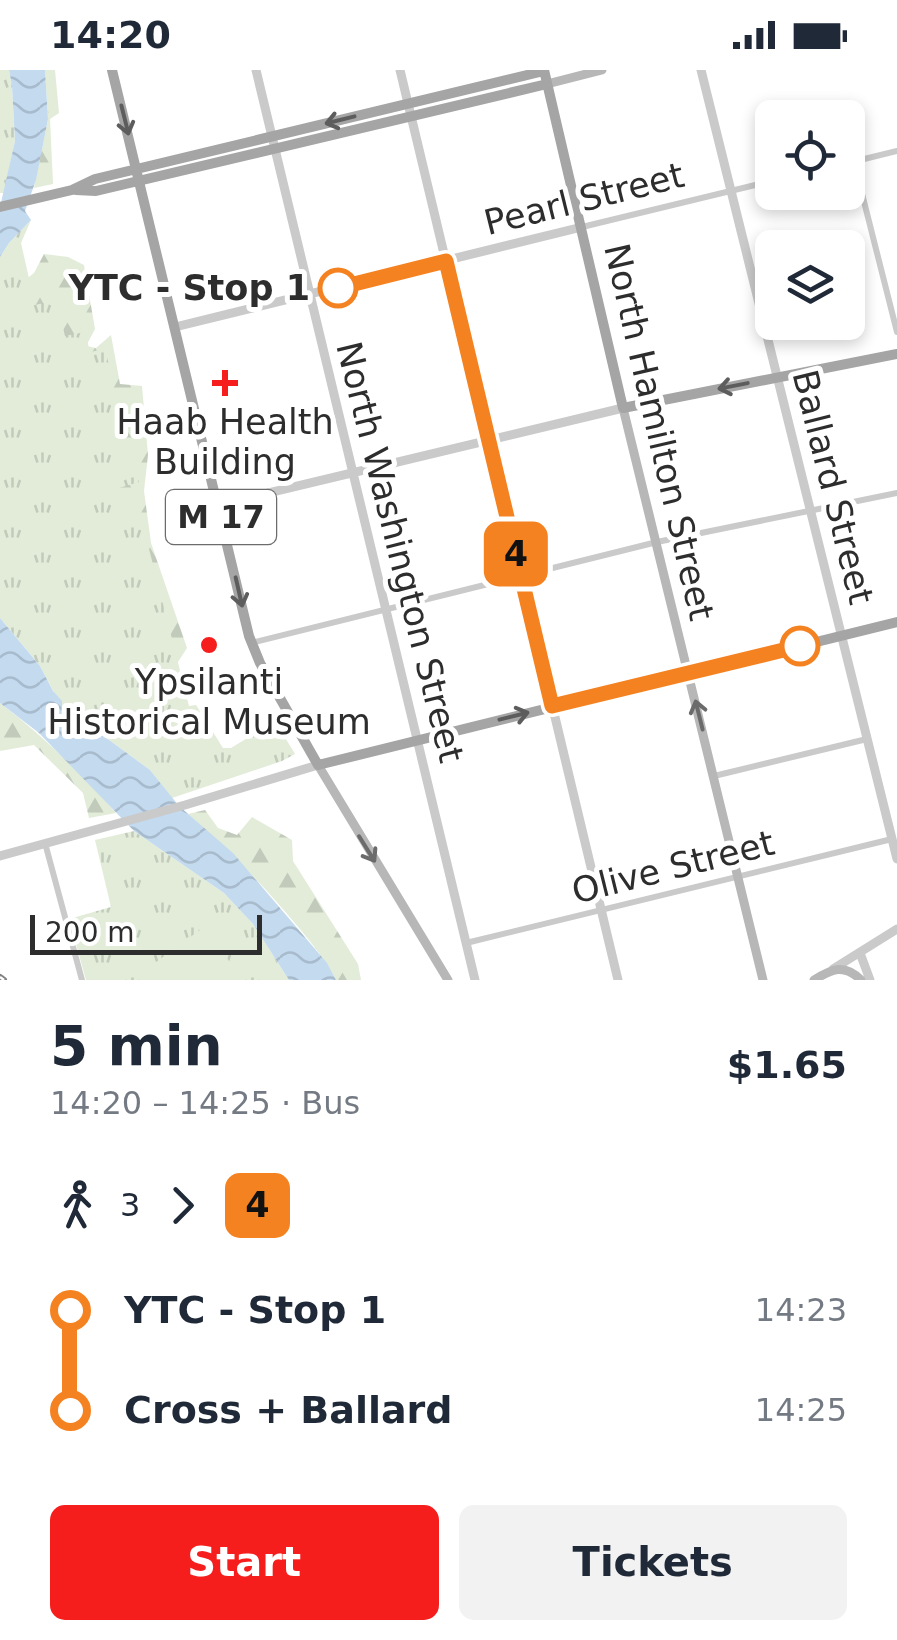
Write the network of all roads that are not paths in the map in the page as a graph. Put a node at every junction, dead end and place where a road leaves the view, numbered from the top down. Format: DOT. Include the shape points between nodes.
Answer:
graph roads {
  1 [pos="112,70"];
  2 [pos="256,70"];
  3 [pos="400,70"];
  4 [pos="546,70"];
  5 [pos="602,70"];
  6 [pos="701,70"];
  7 [pos="548,84"];
  8 [pos="408,104"];
  9 [pos="411,116"];
  10 [pos="274,142"];
  11 [pos="897,151"];
  12 [pos="865,159"];
  13 [pos="138,175"];
  14 [pos="755,185"];
  15 [pos="731,191"];
  16 [pos="0,207"];
  17 [pos="864,210"];
  18 [pos="582,227"];
  19 [pos="446,261"];
  20 [pos="310,295"];
  21 [pos="175,327"];
  22 [pos="897,332"];
  23 [pos="897,354"];
  24 [pos="777,378"];
  25 [pos="624,408"];
  26 [pos="488,439"];
  27 [pos="352,472"];
  28 [pos="897,494"];
  29 [pos="218,505"];
  30 [pos="810,510"];
  31 [pos="658,542"];
  32 [pos="522,576"];
  33 [pos="386,609"];
  34 [pos="897,622"];
  35 [pos="841,636"];
  36 [pos="252,643"];
  37 [pos="689,673"];
  38 [pos="552,706"];
  39 [pos="866,739"];
  40 [pos="417,740"];
  41 [pos="318,765"];
  42 [pos="714,776"];
  43 [pos="892,839"];
  44 [pos="45,844"];
  45 [pos="2,854"];
  46 [pos="897,859"];
  47 [pos="738,877"];
  48 [pos="601,910"];
  49 [pos="897,930"];
  50 [pos="466,944"];
  51 [pos="860,953"];
  52 [pos="832,969"];
  53 [pos="82,980"];
  54 [pos="448,980"];
  55 [pos="475,980"];
  56 [pos="618,980"];
  57 [pos="763,980"];
  58 [pos="814,980"];
  59 [pos="861,980"];
  60 [pos="870,980"];
  1 -- 13 [label="main road, one-way"];
  2 -- 10 [label="street, North Washington Street"];
  3 -- 8 [label="street"];
  4 -- 7 [label="main road, North Hamilton Street"];
  4 -- 8 [label="main road"];
  5 -- 7 [label="main road"];
  6 -- 15 [label="street, Ballard Street"];
  7 -- 9 [label="main road"];
  7 -- 18 [label="main road, North Hamilton Street"];
  8 -- 9 [label="street"];
  8 -- 10 [label="main road, one-way"];
  9 -- 10 [label="main road"];
  9 -- 19 [label="street"];
  10 -- 13 [label="main road"];
  10 -- 20 [label="street, North Washington Street"];
  11 -- 12 [label="street"];
  13 -- 16 [label="main road" via="96,191"];
  13 -- 21 [label="main road, M 17"];
  14 -- 15 [label="street, Pearl Street"];
  15 -- 18 [label="street, Pearl Street"];
  15 -- 24 [label="street, Ballard Street"];
  17 -- 22 [label="street"];
  18 -- 19 [label="street, Pearl Street"];
  18 -- 25 [label="main road, North Hamilton Street"];
  19 -- 20 [label="street, Pearl Street"];
  19 -- 26 [label="street"];
  20 -- 21 [label="street, Pearl Street"];
  20 -- 27 [label="street, North Washington Street"];
  21 -- 29 [label="main road, M 17"];
  23 -- 24 [label="main road"];
  24 -- 25 [label="main road, one-way"];
  24 -- 30 [label="street, Ballard Street"];
  25 -- 26 [label="street"];
  25 -- 31 [label="main road, North Hamilton Street"];
  26 -- 27 [label="street"];
  26 -- 32 [label="street"];
  27 -- 29 [label="street"];
  27 -- 33 [label="street, North Washington Street"];
  28 -- 30 [label="street"];
  29 -- 36 [label="main road, M 17, one-way"];
  30 -- 31 [label="street"];
  30 -- 35 [label="street, Ballard Street"];
  31 -- 32 [label="street"];
  31 -- 37 [label="main road, North Hamilton Street"];
  32 -- 33 [label="street"];
  32 -- 38 [label="street"];
  33 -- 36 [label="street"];
  33 -- 40 [label="street, North Washington Street"];
  34 -- 35 [label="main road"];
  35 -- 37 [label="main road"];
  35 -- 39 [label="street, Ballard Street"];
  36 -- 41 [label="main road, M 17"];
  37 -- 38 [label="main road"];
  42 -- 37 [label="main road, North Hamilton Street, one-way"];
  40 -- 38 [label="main road, one-way"];
  38 -- 48 [label="street"];
  39 -- 42 [label="street"];
  39 -- 43 [label="street, Ballard Street"];
  40 -- 41 [label="main road"];
  40 -- 50 [label="street, North Washington Street"];
  41 -- 44 [label="street"];
  41 -- 54 [label="main road, one-way"];
  42 -- 47 [label="main road, North Hamilton Street"];
  43 -- 46 [label="street, Ballard Street"];
  43 -- 47 [label="street, Olive Street"];
  44 -- 45 [label="street"];
  44 -- 53 [label="street"];
  47 -- 48 [label="street, Olive Street"];
  47 -- 57 [label="main road, North Hamilton Street"];
  48 -- 50 [label="street, Olive Street"];
  48 -- 56 [label="street"];
  49 -- 51 [label="street"];
  50 -- 55 [label="street, North Washington Street"];
  51 -- 52 [label="street"];
  51 -- 60 [label="street"];
  52 -- 58 [label="main road"];
  52 -- 59 [label="main road" via="849,970"];
}
